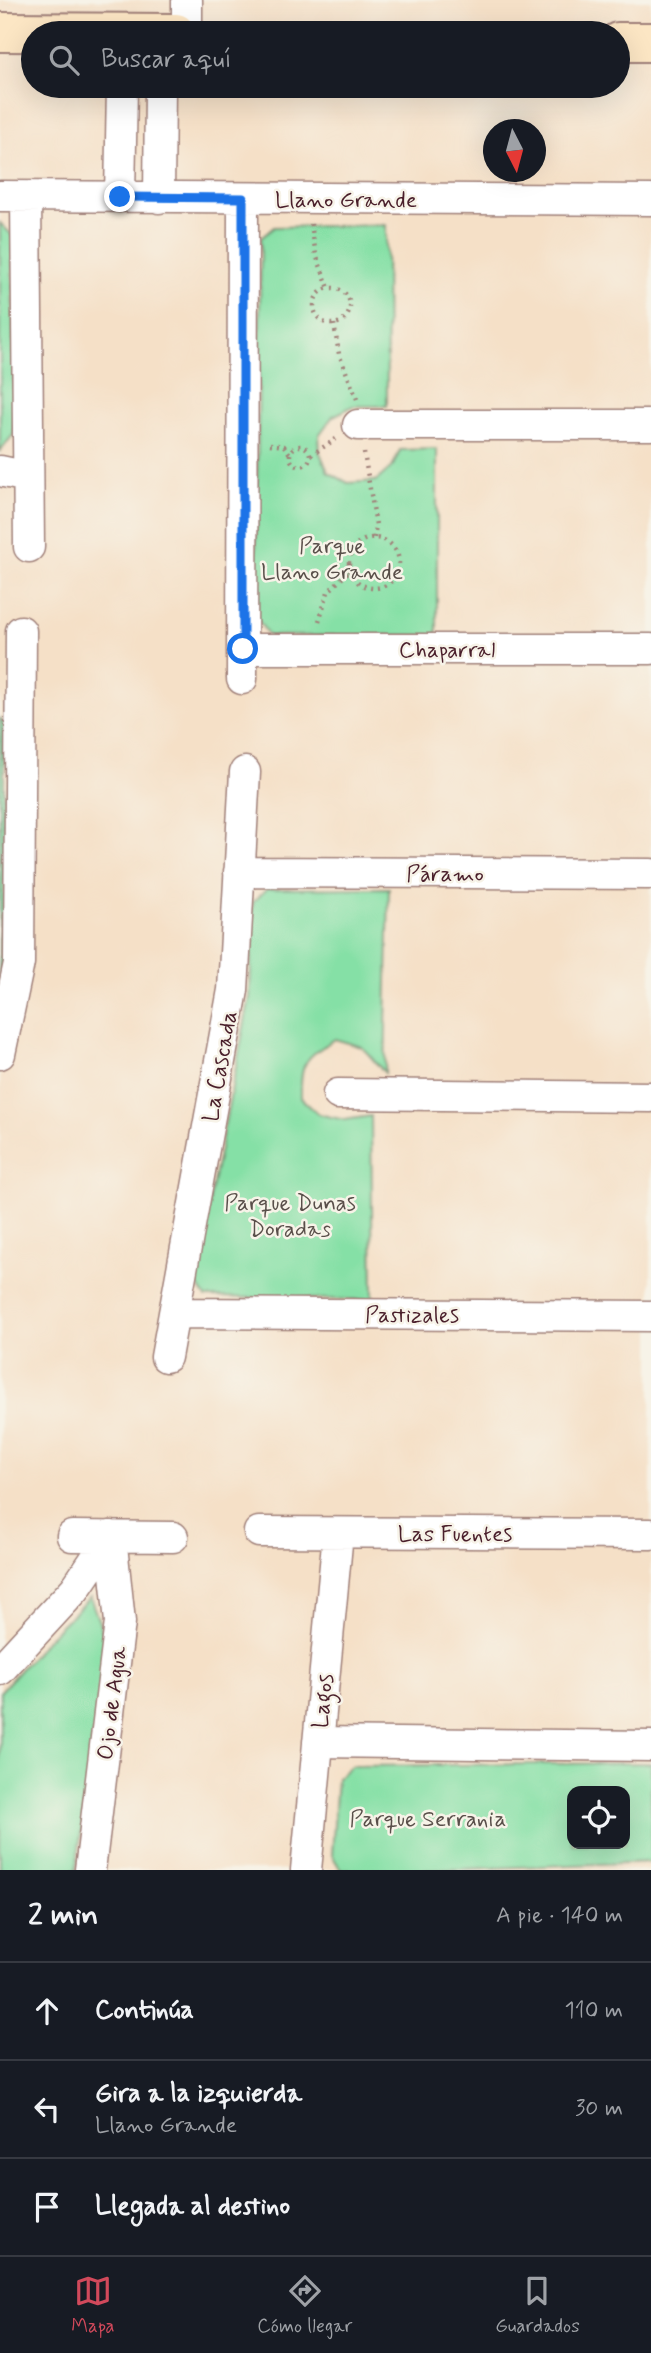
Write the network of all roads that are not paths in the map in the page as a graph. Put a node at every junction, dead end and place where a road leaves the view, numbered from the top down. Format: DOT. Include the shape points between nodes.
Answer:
graph roads {
  1 [pos="187,0"];
  2 [pos="187,21"];
  3 [pos="0,32"];
  4 [pos="21,32"];
  5 [pos="630,42"];
  6 [pos="651,42"];
  7 [pos="122,98"];
  8 [pos="160,98"];
  9 [pos="13,196"];
  10 [pos="120,197"];
  11 [pos="159,198"];
  12 [pos="243,198"];
  13 [pos="651,200"];
  14 [pos="358,425"];
  15 [pos="651,425"];
  16 [pos="14,474"];
  17 [pos="29,547"];
  18 [pos="21,631"];
  19 [pos="243,649"];
  20 [pos="651,649"];
  21 [pos="242,679"];
  22 [pos="10,698"];
  23 [pos="245,772"];
  24 [pos="239,872"];
  25 [pos="651,874"];
  26 [pos="0,1054"];
  27 [pos="338,1094"];
  28 [pos="651,1097"];
  29 [pos="174,1313"];
  30 [pos="651,1316"];
  31 [pos="166,1357"];
  32 [pos="259,1532"];
  33 [pos="338,1533"];
  34 [pos="651,1534"];
  35 [pos="72,1536"];
  36 [pos="111,1536"];
  37 [pos="173,1537"];
  38 [pos="0,1670"];
  39 [pos="318,1742"];
  40 [pos="651,1746"];
  41 [pos="90,1870"];
  42 [pos="306,1870"];
  1 -- 2 [label="street"];
  3 -- 4 [label="main road"];
  5 -- 6 [label="main road"];
  7 -- 10 [label="street"];
  8 -- 11 [label="street"];
  9 -- 10 [label="street, Llano Grande"];
  9 -- 16 [label="street"];
  10 -- 11 [label="street, Llano Grande"];
  11 -- 12 [label="street, Llano Grande"];
  12 -- 13 [label="street, Llano Grande"];
  12 -- 19 [label="street"];
  14 -- 15 [label="street"];
  16 -- 17 [label="street"];
  18 -- 22 [label="street"];
  19 -- 20 [label="street, Chaparral"];
  19 -- 21 [label="street"];
  22 -- 26 [label="street" via="19,963"];
  23 -- 24 [label="street, La Cascada"];
  24 -- 25 [label="street, Páramo"];
  24 -- 29 [label="street, La Cascada" via="233,990"];
  27 -- 28 [label="street"];
  29 -- 30 [label="street, Pastizales"];
  29 -- 31 [label="street, La Cascada"];
  32 -- 33 [label="street, Las Fuentes"];
  33 -- 34 [label="street, Las Fuentes"];
  33 -- 39 [label="street, Lagos"];
  35 -- 36 [label="street"];
  36 -- 37 [label="street"];
  36 -- 38 [label="street" via="75,1589"];
  36 -- 41 [label="street, Ojo de Agua" via="120,1622"];
  39 -- 40 [label="street"];
  39 -- 42 [label="street, Lagos"];
}
